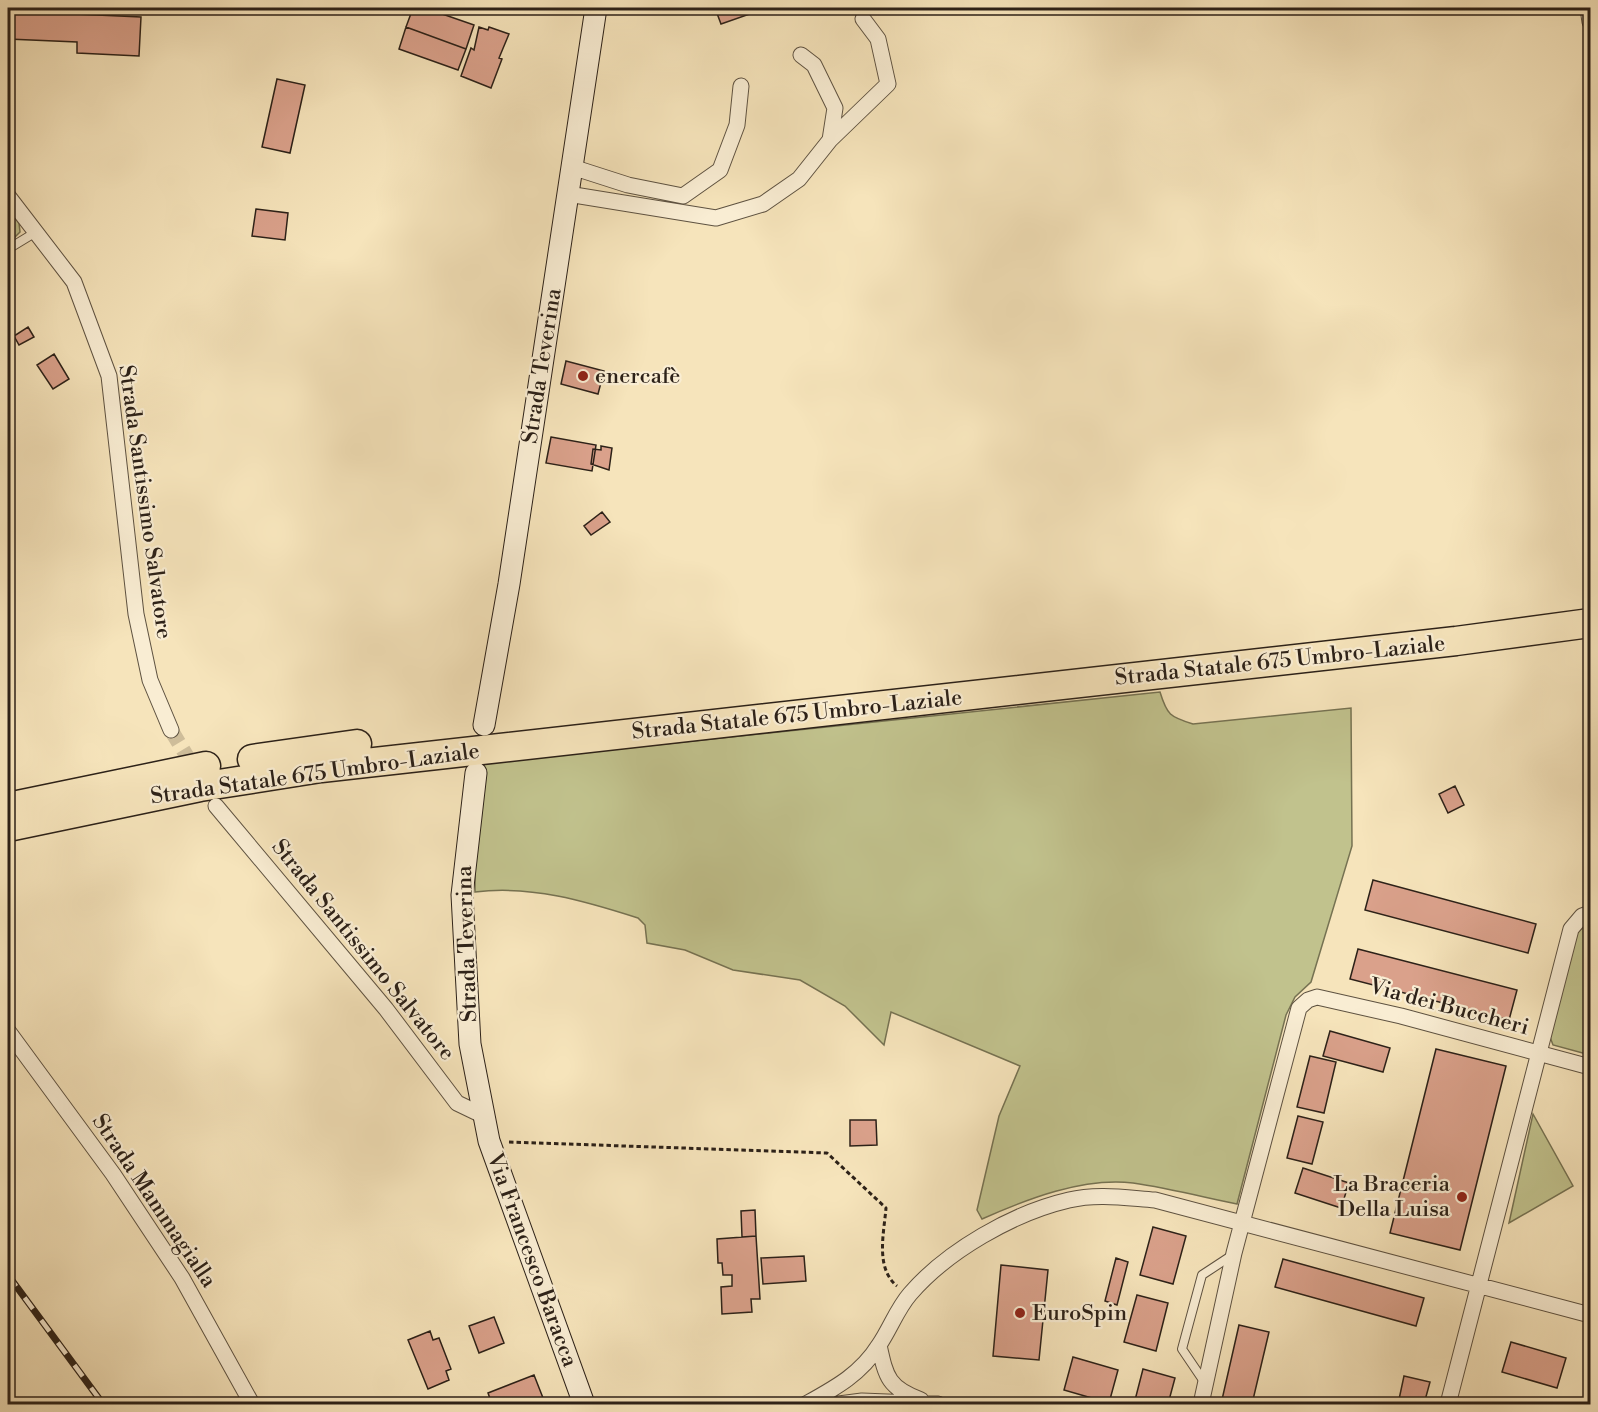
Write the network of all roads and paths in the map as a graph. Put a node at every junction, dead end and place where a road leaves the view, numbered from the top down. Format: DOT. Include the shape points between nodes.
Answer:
graph roads {
  1 [pos="596,8"];
  2 [pos="1588,8"];
  3 [pos="863,19"];
  4 [pos="1590,22"];
  5 [pos="801,55"];
  6 [pos="741,86"];
  7 [pos="830,140"];
  8 [pos="573,167"];
  9 [pos="568,194"];
  10 [pos="8,196"];
  11 [pos="36,232"];
  12 [pos="8,249"];
  13 [pos="1590,604"];
  14 [pos="1590,623"];
  15 [pos="484,725"];
  16 [pos="171,729"];
  17 [pos="476,774"];
  18 [pos="216,806"];
  19 [pos="8,807"];
  20 [pos="8,827"];
  21 [pos="1590,913"];
  22 [pos="8,1031"];
  23 [pos="1538,1054"];
  24 [pos="1590,1067"];
  25 [pos="482,1115"];
  26 [pos="489,1142"];
  27 [pos="1242,1224"];
  28 [pos="1234,1253"];
  29 [pos="1480,1286"];
  30 [pos="908,1296"];
  31 [pos="1590,1315"];
  32 [pos="879,1345"];
  33 [pos="1206,1385"];
  34 [pos="252,1404"];
  35 [pos="584,1404"];
  36 [pos="806,1404"];
  37 [pos="838,1404"];
  38 [pos="934,1404"];
  39 [pos="1201,1404"];
  40 [pos="1448,1404"];
  1 -- 8 [label="main road, Strada Teverina"];
  2 -- 4 [label="street"];
  3 -- 7 [label="street" via="878,39 888,84"];
  5 -- 7 [label="street" via="814,65 835,108"];
  6 -- 8 [label="street" via="737,125 720,170 683,196 628,185"];
  7 -- 9 [label="street" via="799,179 763,204 716,218"];
  8 -- 9 [label="main road, Strada Teverina"];
  9 -- 15 [label="main road, Strada Teverina"];
  10 -- 11 [label="street, Strada Santissimo Salvatore"];
  11 -- 12 [label="lane"];
  11 -- 16 [label="street, Strada Santissimo Salvatore" via="74,282 109,376 136,614 150,680"];
  13 -- 19 [label="highway, Strada Statale 675 Umbro-Laziale" via="1451,623 317,749 198,767"];
  14 -- 20 [label="highway, Strada Statale 675 Umbro-Laziale" via="1433,644 321,768 200,787"];
  17 -- 25 [label="main road, Strada Teverina" via="462,895 470,1044"];
  18 -- 25 [label="street, Strada Santissimo Salvatore" via="386,1009 458,1103"];
  21 -- 23 [label="street" via="1571,929"];
  22 -- 34 [label="street, Strada Mammagialla" via="113,1174 182,1278"];
  23 -- 24 [label="street, Via dei Buccheri"];
  23 -- 27 [label="street, Via dei Buccheri" via="1401,1016 1317,997 1308,1000 1299,1008"];
  23 -- 29 [label="street"];
  25 -- 26 [label="main road, Via Francesco Baracca"];
  26 -- 30 [label="path" via="827,1153 886,1208 882,1251 888,1279"];
  26 -- 35 [label="main road, Via Francesco Baracca"];
  27 -- 28 [label="street"];
  27 -- 29 [label="street"];
  27 -- 30 [label="street" via="1155,1200 1106,1196 1070,1199 1027,1213 976,1239"];
  28 -- 33 [label="street"];
  28 -- 33 [label="lane" via="1202,1275 1182,1349"];
  29 -- 31 [label="street"];
  29 -- 40 [label="street"];
  30 -- 32 [label="street"];
  32 -- 36 [label="street" via="843,1384"];
  32 -- 38 [label="street" via="885,1376 905,1394"];
  33 -- 39 [label="street"];
  37 -- 38 [label="street"];
}
